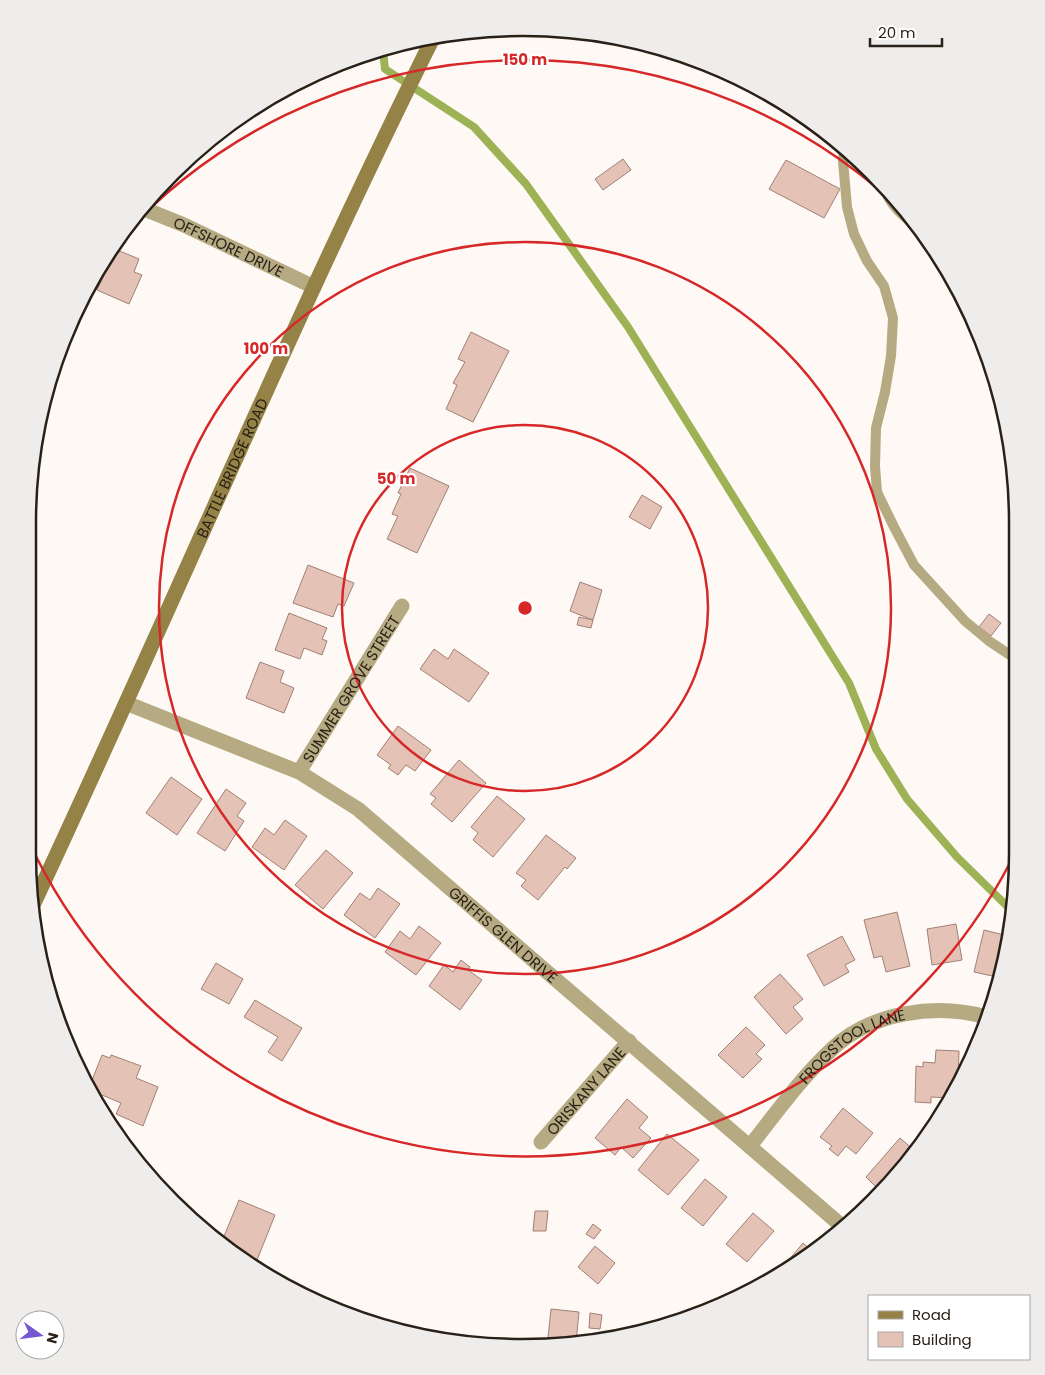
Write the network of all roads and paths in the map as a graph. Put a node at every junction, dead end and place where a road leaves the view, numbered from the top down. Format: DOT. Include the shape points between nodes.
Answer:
graph roads {
  1 [pos="429,46"];
  2 [pos="843,157"];
  3 [pos="149,211"];
  4 [pos="314,287"];
  5 [pos="402,606"];
  6 [pos="1009,654"];
  7 [pos="126,703"];
  8 [pos="298,772"];
  9 [pos="38,895"];
  10 [pos="980,1016"];
  11 [pos="630,1041"];
  12 [pos="541,1142"];
  13 [pos="750,1146"];
  14 [pos="838,1222"];
  1 -- 4 [label="street, BATTLE BRIDGE ROAD"];
  2 -- 6 [label="lane" via="847,207 854,234 884,286 894,318 892,356 876,428 874,466 877,492 914,565 965,622"];
  3 -- 4 [label="street, OFFSHORE DRIVE"];
  4 -- 7 [label="street, BATTLE BRIDGE ROAD"];
  5 -- 8 [label="street, SUMMER GROVE STREET"];
  7 -- 8 [label="street, GRIFFIS GLEN DRIVE"];
  7 -- 9 [label="street, BATTLE BRIDGE ROAD"];
  8 -- 11 [label="street, GRIFFIS GLEN DRIVE" via="358,809"];
  10 -- 13 [label="street, FROGSTOOL LANE" via="966,1012 932,1011 893,1016 860,1029 826,1054"];
  11 -- 12 [label="street, ORISKANY LANE"];
  11 -- 13 [label="street, GRIFFIS GLEN DRIVE"];
  13 -- 14 [label="street, GRIFFIS GLEN DRIVE"];
}
